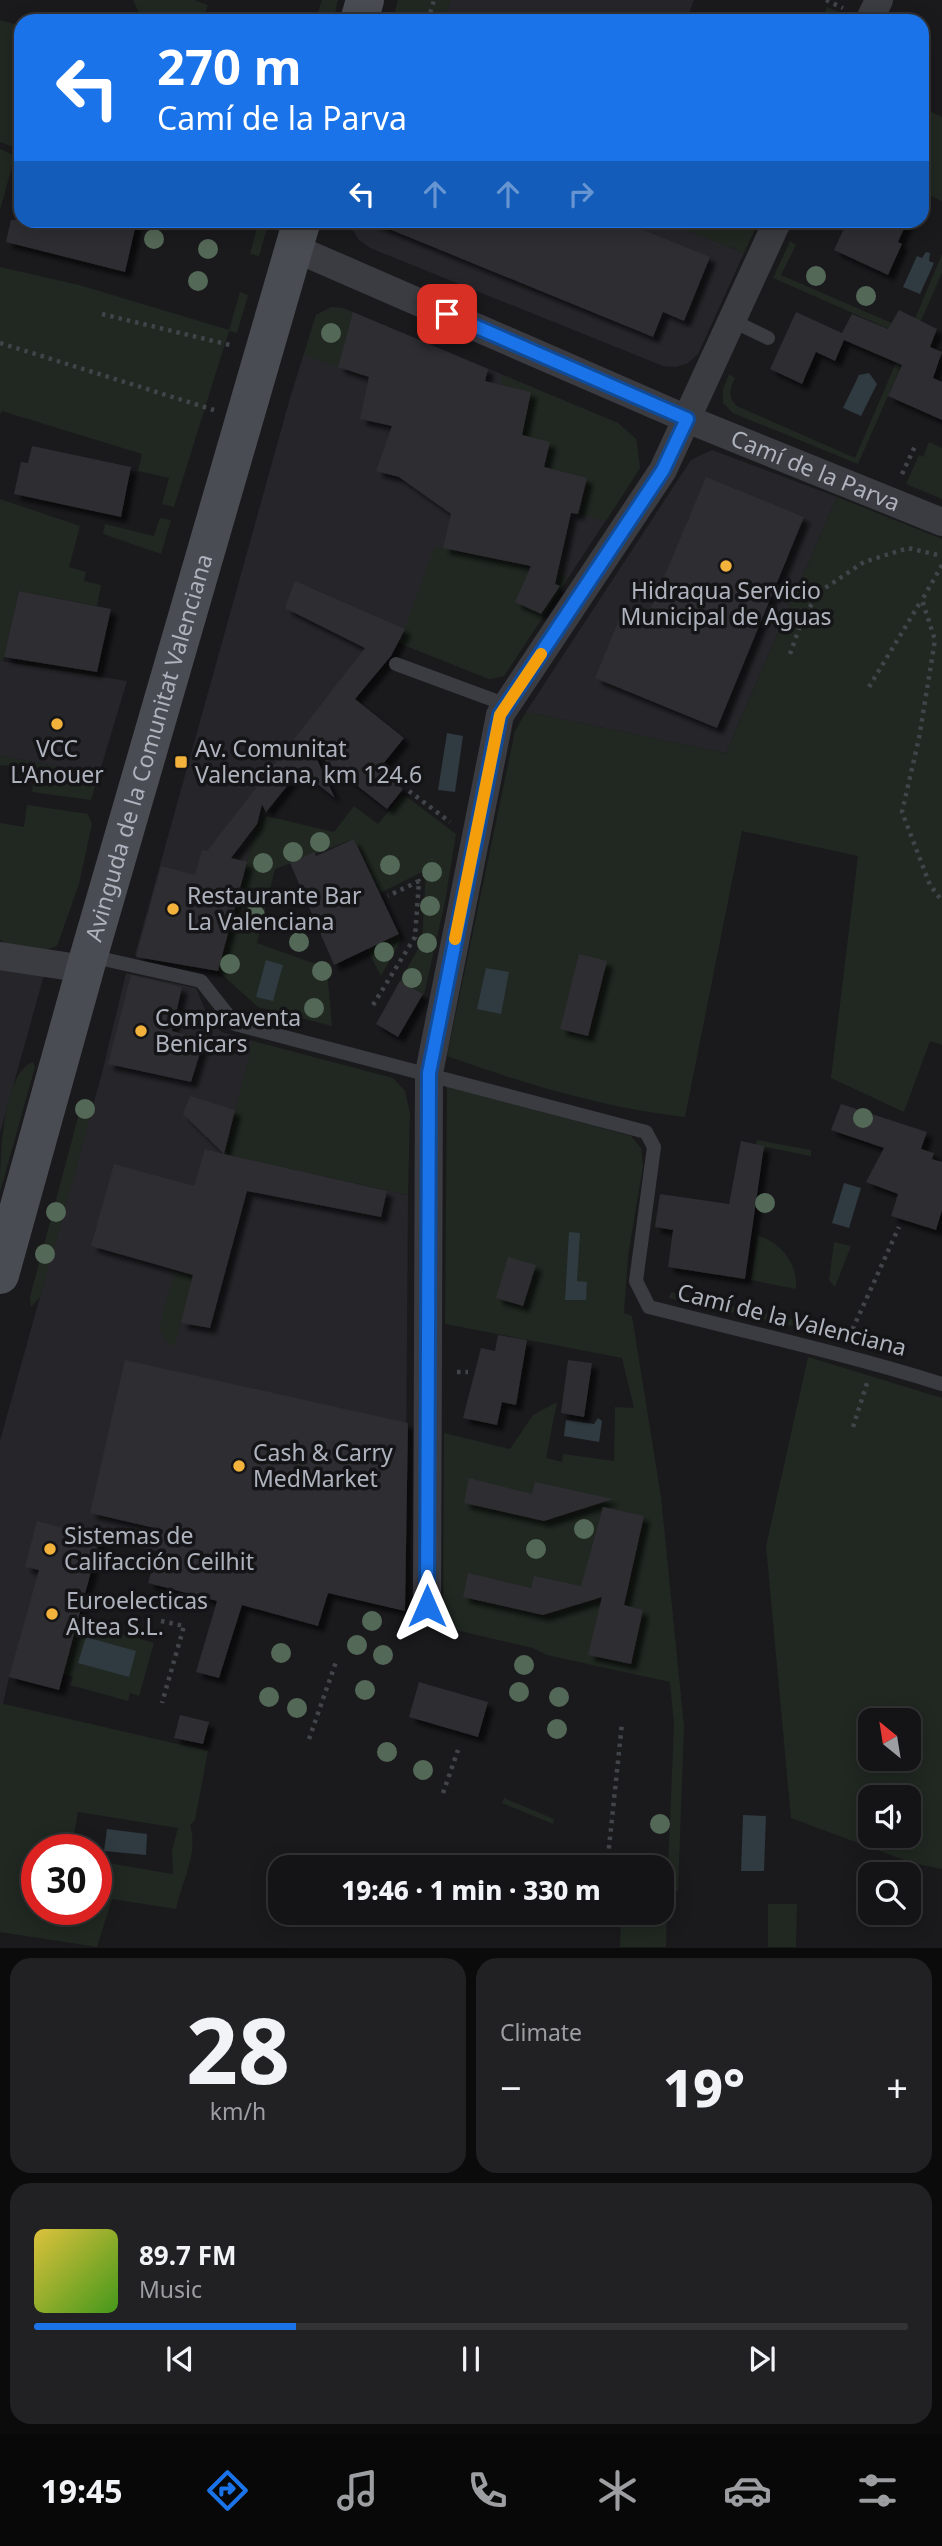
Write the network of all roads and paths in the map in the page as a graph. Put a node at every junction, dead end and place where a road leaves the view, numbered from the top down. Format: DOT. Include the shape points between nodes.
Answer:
graph roads {
  1 [pos="774,228"];
  2 [pos="298,234"];
  3 [pos="102,314"];
  4 [pos="733,321"];
  5 [pos="768,338"];
  6 [pos="0,343"];
  7 [pos="264,354"];
  8 [pos="687,419"];
  9 [pos="244,423"];
  10 [pos="942,522"];
  11 [pos="942,556"];
  12 [pos="942,565"];
  13 [pos="922,600"];
  14 [pos="790,654"];
  15 [pos="397,664"];
  16 [pos="869,687"];
  17 [pos="508,705"];
  18 [pos="409,791"];
  19 [pos="477,831"];
  20 [pos="388,896"];
  21 [pos="942,901"];
  22 [pos="0,956"];
  23 [pos="87,962"];
  24 [pos="373,1005"];
  25 [pos="429,1073"];
  26 [pos="899,1227"];
  27 [pos="0,1275"];
  28 [pos="840,1357"];
  29 [pos="874,1363"];
  30 [pos="942,1384"];
  31 [pos="853,1427"];
  32 [pos="427,1606"];
  33 [pos="161,1621"];
  34 [pos="337,1659"];
  35 [pos="162,1703"];
  36 [pos="622,1723"];
  37 [pos="309,1739"];
  38 [pos="458,1750"];
  39 [pos="443,1793"];
  40 [pos="608,1855"];
  1 -- 4 [label="street"];
  2 -- 7 [label="main road, Avinguda de la Comunitat Valenciana"];
  2 -- 8 [label="street, Camí de la Parva"];
  3 -- 7 [label="path"];
  4 -- 5 [label="lane"];
  4 -- 8 [label="street"];
  6 -- 9 [label="path"];
  7 -- 9 [label="main road, Avinguda de la Comunitat Valenciana"];
  8 -- 10 [label="street, Camí de la Parva"];
  8 -- 17 [label="street" via="663,470"];
  9 -- 23 [label="main road, Avinguda de la Comunitat Valenciana"];
  11 -- 14 [label="path" via="908,548 864,562 819,592 802,620"];
  12 -- 13 [label="path"];
  13 -- 16 [label="path"];
  13 -- 21 [label="path" via="935,640 902,812 930,885"];
  15 -- 17 [label="lane"];
  17 -- 19 [label="street" via="500,715"];
  18 -- 19 [label="path" via="457,827"];
  19 -- 25 [label="street"];
  20 -- 24 [label="path" via="419,881 415,937"];
  22 -- 23 [label="street"];
  23 -- 25 [label="lane, Camí de la Valenciana" via="201,981 236,1024"];
  23 -- 27 [label="main road, Avinguda de la Comunitat Valenciana"];
  25 -- 28 [label="lane, Camí de la Valenciana" via="646,1132 654,1147 636,1281 649,1307"];
  25 -- 32 [label="street"];
  26 -- 28 [label="path"];
  28 -- 29 [label="lane, Camí de la Valenciana"];
  29 -- 30 [label="lane, Camí de la Valenciana"];
  29 -- 31 [label="path"];
  33 -- 35 [label="path" via="184,1626"];
  34 -- 37 [label="path"];
  36 -- 40 [label="path"];
  38 -- 39 [label="path"];
}
